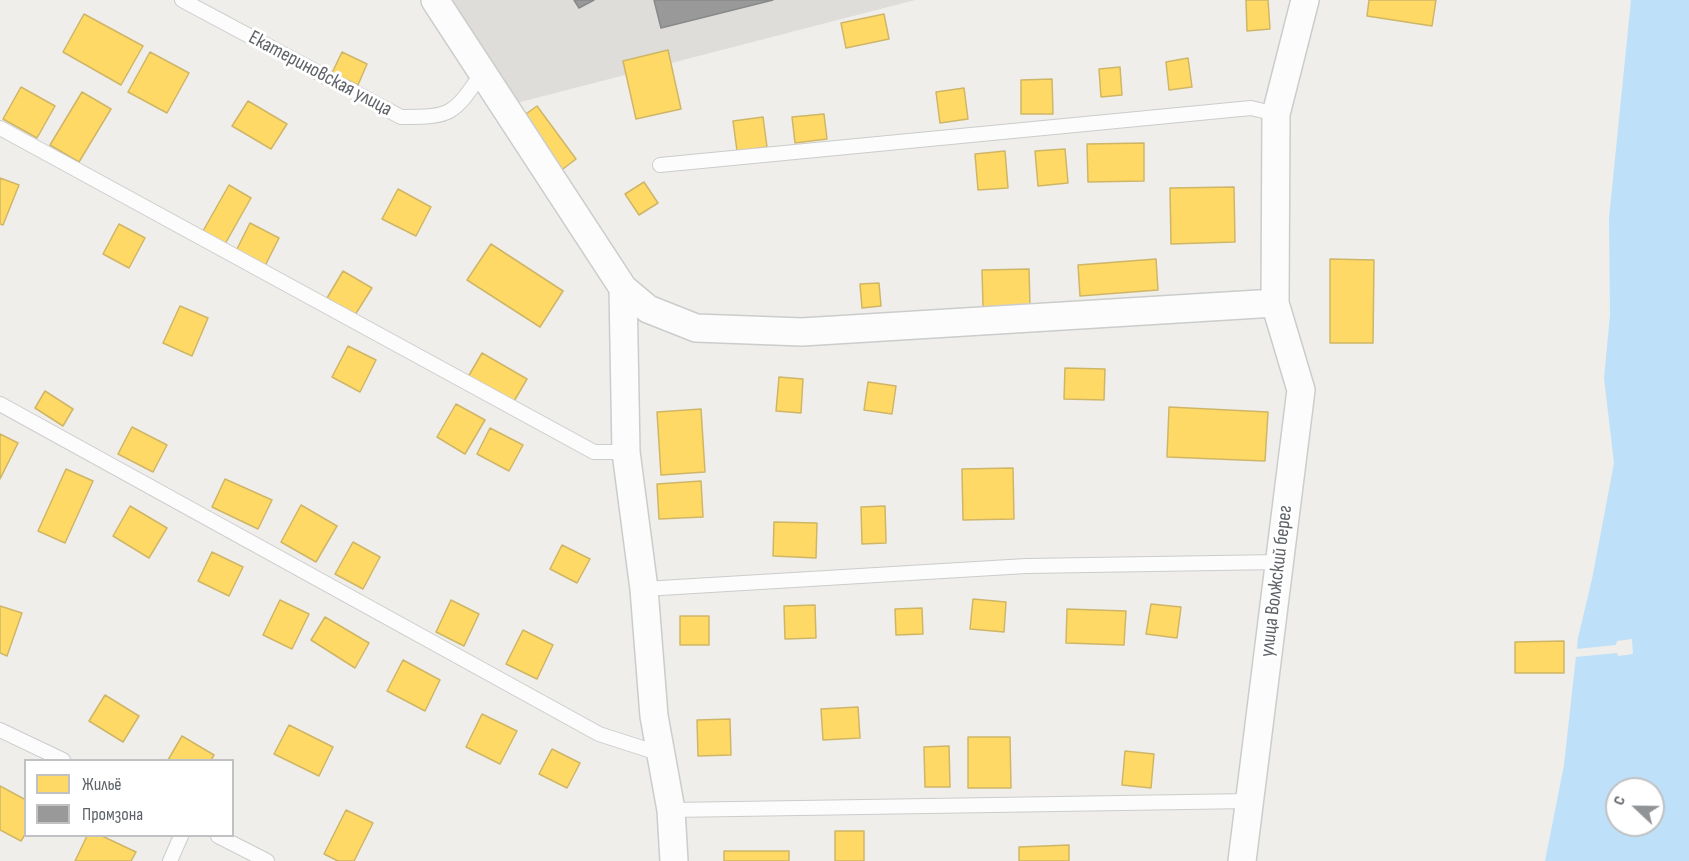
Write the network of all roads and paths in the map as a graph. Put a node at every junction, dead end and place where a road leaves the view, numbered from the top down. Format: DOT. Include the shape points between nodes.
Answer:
graph roads {
  1 [pos="182,0"];
  2 [pos="435,0"];
  3 [pos="1305,0"];
  4 [pos="482,73"];
  5 [pos="1276,114"];
  6 [pos="0,128"];
  7 [pos="660,165"];
  8 [pos="622,288"];
  9 [pos="1275,303"];
  10 [pos="0,404"];
  11 [pos="626,452"];
  12 [pos="1280,562"];
  13 [pos="644,589"];
  14 [pos="0,730"];
  15 [pos="661,754"];
  16 [pos="61,759"];
  17 [pos="1250,801"];
  18 [pos="671,810"];
  19 [pos="181,837"];
  20 [pos="220,837"];
  21 [pos="170,861"];
  22 [pos="267,861"];
  23 [pos="674,861"];
  24 [pos="1242,861"];
  1 -- 4 [label="lane, Екатериновская улица" via="401,117 436,117 460,105"];
  2 -- 4 [label="street"];
  3 -- 5 [label="street, улица Волжский берег"];
  4 -- 8 [label="street"];
  5 -- 7 [label="lane" via="1251,108"];
  5 -- 9 [label="street, улица Волжский берег"];
  6 -- 11 [label="lane" via="594,452"];
  8 -- 9 [label="street" via="648,309 696,328 802,332"];
  8 -- 11 [label="street"];
  9 -- 12 [label="street, улица Волжский берег" via="1301,390"];
  10 -- 15 [label="lane" via="599,734"];
  11 -- 13 [label="street"];
  12 -- 13 [label="lane" via="1026,566"];
  12 -- 17 [label="street, улица Волжский берег"];
  13 -- 15 [label="street" via="654,716"];
  14 -- 16 [label="lane"];
  15 -- 18 [label="street"];
  17 -- 18 [label="lane"];
  17 -- 24 [label="street, улица Волжский берег"];
  18 -- 23 [label="street"];
  19 -- 21 [label="lane"];
  20 -- 22 [label="lane"];
}
